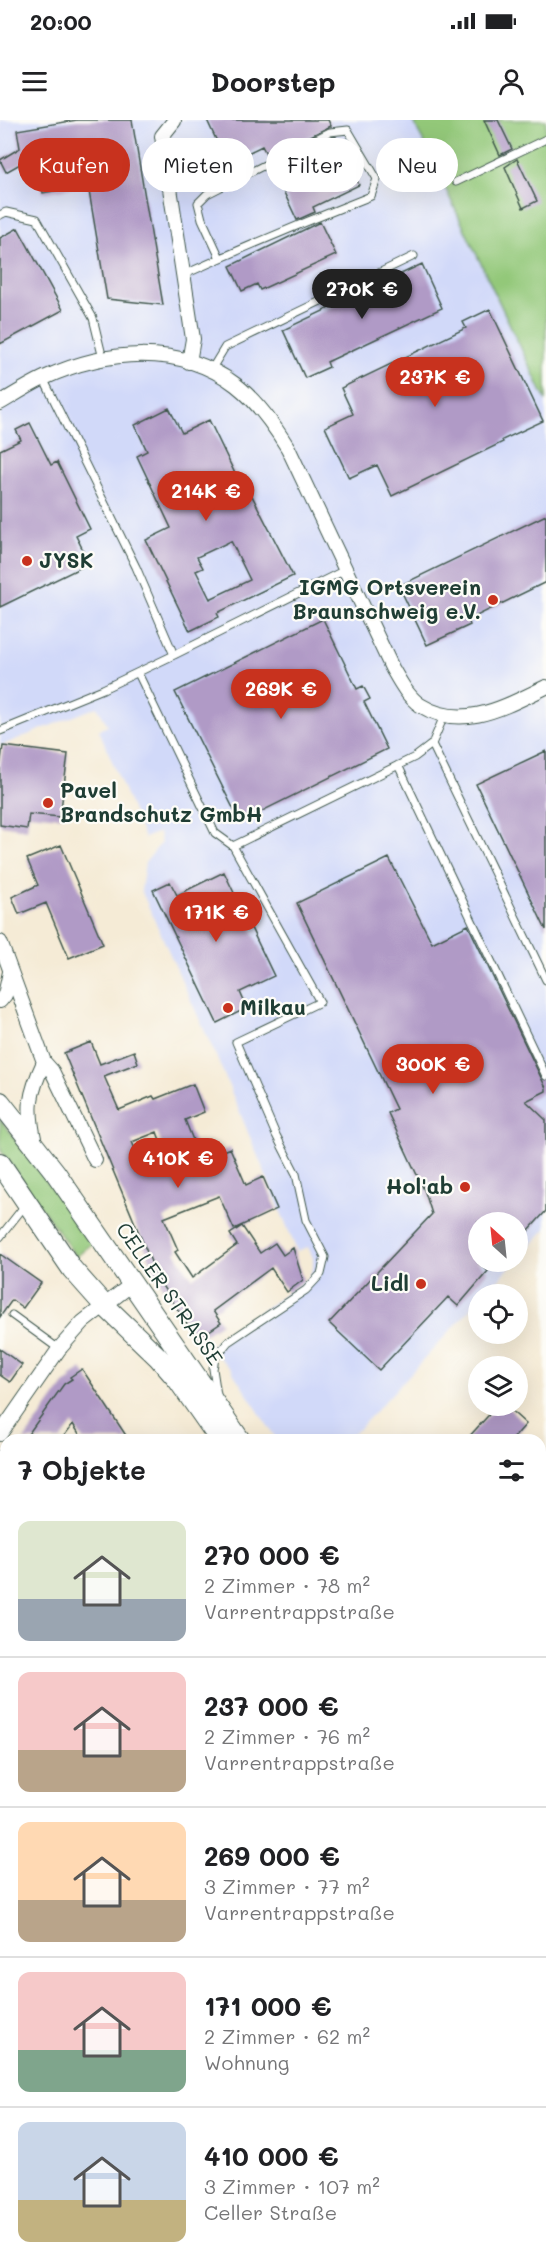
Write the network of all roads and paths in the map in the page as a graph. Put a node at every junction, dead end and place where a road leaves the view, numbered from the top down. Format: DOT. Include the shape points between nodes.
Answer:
graph roads {
  1 [pos="174,121"];
  2 [pos="546,139"];
  3 [pos="458,181"];
  4 [pos="0,215"];
  5 [pos="414,256"];
  6 [pos="220,258"];
  7 [pos="183,275"];
  8 [pos="103,359"];
  9 [pos="189,362"];
  10 [pos="211,370"];
  11 [pos="44,378"];
  12 [pos="0,403"];
  13 [pos="345,570"];
  14 [pos="174,656"];
  15 [pos="138,673"];
  16 [pos="546,687"];
  17 [pos="444,716"];
  18 [pos="0,731"];
  19 [pos="432,744"];
  20 [pos="398,765"];
  21 [pos="233,846"];
  22 [pos="0,942"];
  23 [pos="10,967"];
  24 [pos="546,980"];
  25 [pos="0,1001"];
  26 [pos="44,1062"];
  27 [pos="546,1076"];
  28 [pos="0,1102"];
  29 [pos="36,1148"];
  30 [pos="95,1160"];
  31 [pos="0,1163"];
  32 [pos="27,1202"];
  33 [pos="0,1238"];
  34 [pos="132,1284"];
  35 [pos="103,1304"];
  36 [pos="12,1315"];
  37 [pos="59,1349"];
  38 [pos="222,1412"];
  39 [pos="0,1434"];
  40 [pos="216,1434"];
  41 [pos="236,1434"];
  1 -- 7 [label="street" via="162,136"];
  2 -- 3 [label="lane"];
  4 -- 8 [label="lane" via="6,212 36,219 93,318"];
  5 -- 10 [label="lane" via="225,347"];
  6 -- 6 [label="lane" via="371,196 377,180 348,130 330,132 207,194 198,203"];
  6 -- 7 [label="lane"];
  7 -- 9 [label="street" via="193,339"];
  8 -- 9 [label="street" via="153,354"];
  8 -- 11 [label="street"];
  9 -- 10 [label="street"];
  10 -- 13 [label="street" via="236,384 274,425"];
  11 -- 12 [label="street"];
  11 -- 14 [label="lane" via="136,567"];
  13 -- 14 [label="lane"];
  13 -- 17 [label="street" via="405,689 419,704"];
  14 -- 15 [label="lane"];
  15 -- 18 [label="lane"];
  15 -- 21 [label="lane" via="215,833"];
  16 -- 17 [label="street" via="499,709 469,717"];
  17 -- 19 [label="lane"];
  19 -- 20 [label="lane"];
  19 -- 24 [label="lane"];
  20 -- 21 [label="lane"];
  20 -- 27 [label="lane"];
  21 -- 38 [label="lane" via="320,1002 236,1042 296,1174 306,1220 325,1257 321,1274 306,1290 228,1342 215,1358 213,1369"];
  22 -- 23 [label="street"];
  23 -- 25 [label="street" via="5,995"];
  23 -- 26 [label="street"];
  26 -- 29 [label="street, CELLER STRASSE" via="33,1086 29,1116"];
  26 -- 30 [label="street"];
  28 -- 29 [label="main road, CELLER STRASSE"];
  29 -- 34 [label="main road, CELLER STRASSE"];
  31 -- 32 [label="main road, CELLER STRASSE"];
  32 -- 33 [label="lane"];
  32 -- 35 [label="main road, CELLER STRASSE" via="72,1269"];
  34 -- 35 [label="street"];
  34 -- 38 [label="main road, CELLER STRASSE"];
  35 -- 37 [label="street"];
  35 -- 40 [label="main road, CELLER STRASSE" via="178,1380"];
  36 -- 37 [label="lane"];
  37 -- 39 [label="street"];
  38 -- 41 [label="main road, CELLER STRASSE"];
}
